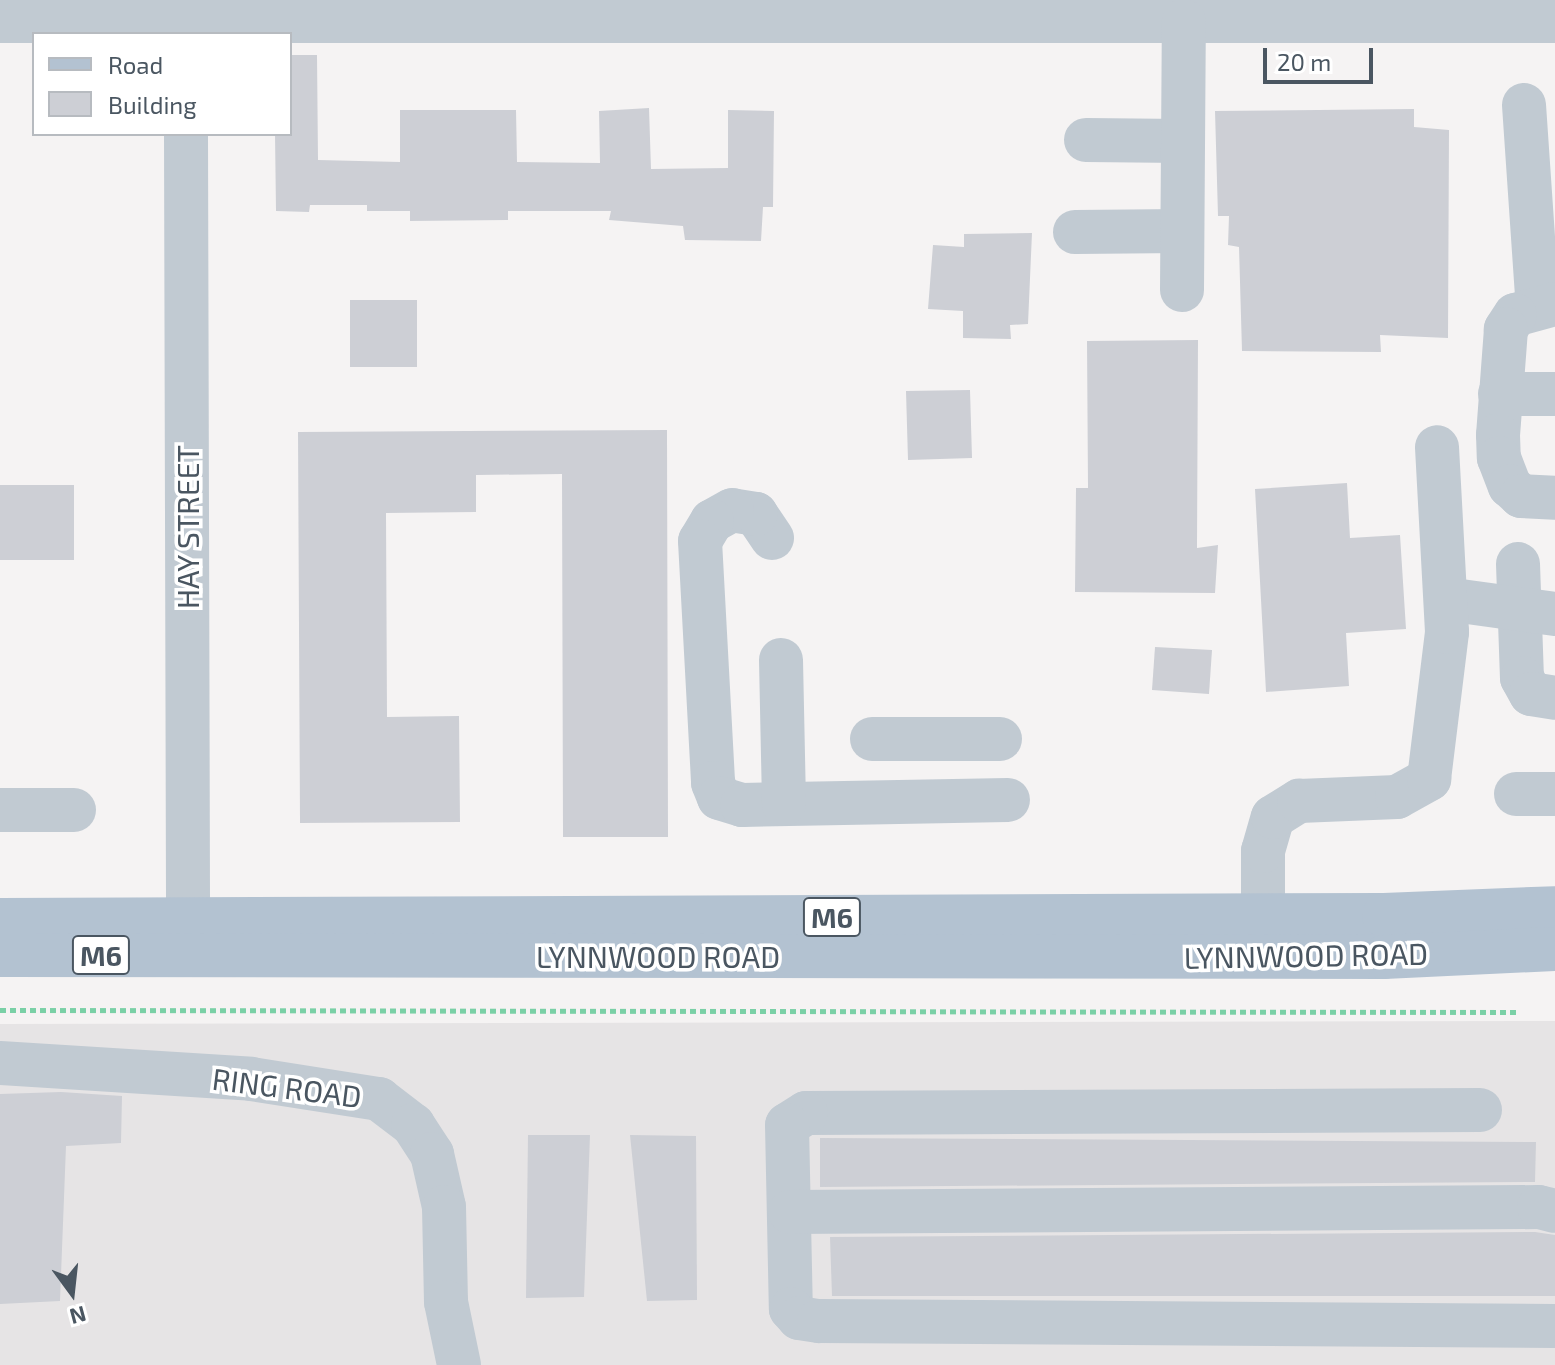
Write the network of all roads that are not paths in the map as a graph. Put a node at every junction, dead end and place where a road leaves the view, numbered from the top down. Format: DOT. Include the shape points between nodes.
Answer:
graph roads {
  1 [pos="186,18"];
  2 [pos="0,21"];
  3 [pos="1184,21"];
  4 [pos="1555,21"];
  5 [pos="1524,105"];
  6 [pos="186,136"];
  7 [pos="1086,140"];
  8 [pos="1183,141"];
  9 [pos="1182,231"];
  10 [pos="1075,232"];
  11 [pos="1182,290"];
  12 [pos="1547,306"];
  13 [pos="1500,394"];
  14 [pos="1555,394"];
  15 [pos="1437,447"];
  16 [pos="1555,498"];
  17 [pos="772,538"];
  18 [pos="1518,564"];
  19 [pos="1446,599"];
  20 [pos="1536,612"];
  21 [pos="781,660"];
  22 [pos="1555,698"];
  23 [pos="872,739"];
  24 [pos="1000,739"];
  25 [pos="1008,800"];
  26 [pos="784,804"];
  27 [pos="0,810"];
  28 [pos="74,810"];
  29 [pos="1555,908"];
  30 [pos="1263,915"];
  31 [pos="188,919"];
  32 [pos="0,920"];
  33 [pos="1555,949"];
  34 [pos="0,955"];
  35 [pos="0,1063"];
  36 [pos="1480,1110"];
  37 [pos="1555,1211"];
  38 [pos="790,1212"];
  39 [pos="1555,1326"];
  40 [pos="459,1365"];
  1 -- 2 [label="street"];
  1 -- 3 [label="street"];
  3 -- 4 [label="street"];
  3 -- 8 [label="street"];
  5 -- 12 [label="street"];
  6 -- 31 [label="street, HAY STREET"];
  7 -- 8 [label="street"];
  8 -- 9 [label="street"];
  9 -- 10 [label="street"];
  9 -- 11 [label="street"];
  12 -- 13 [label="street" via="1515,315 1506,329"];
  13 -- 14 [label="street"];
  13 -- 16 [label="street" via="1499,458 1510,486 1521,496"];
  15 -- 19 [label="street"];
  17 -- 26 [label="street" via="756,514 732,510 712,521 700,541 713,783 719,798 729,803"];
  18 -- 20 [label="street"];
  19 -- 20 [label="street"];
  19 -- 30 [label="street" via="1447,632 1429,779 1397,797 1299,801 1273,817 1263,851"];
  20 -- 22 [label="street" via="1522,678 1531,694"];
  21 -- 26 [label="street"];
  23 -- 24 [label="street"];
  25 -- 26 [label="street"];
  27 -- 28 [label="street"];
  29 -- 30 [label="main road, LYNNWOOD ROAD / M6"];
  30 -- 31 [label="main road, LYNNWOOD ROAD / M6"];
  31 -- 32 [label="main road, LYNNWOOD ROAD / M6"];
  33 -- 34 [label="main road, LYNNWOOD ROAD / M6" via="1384,957"];
  35 -- 40 [label="street, RING ROAD" via="251,1079 379,1099 413,1125 432,1154 444,1207 446,1302"];
  36 -- 38 [label="street" via="806,1113 787,1125"];
  37 -- 38 [label="street" via="1539,1207"];
  38 -- 39 [label="street" via="791,1309 799,1318 819,1321"];
}
